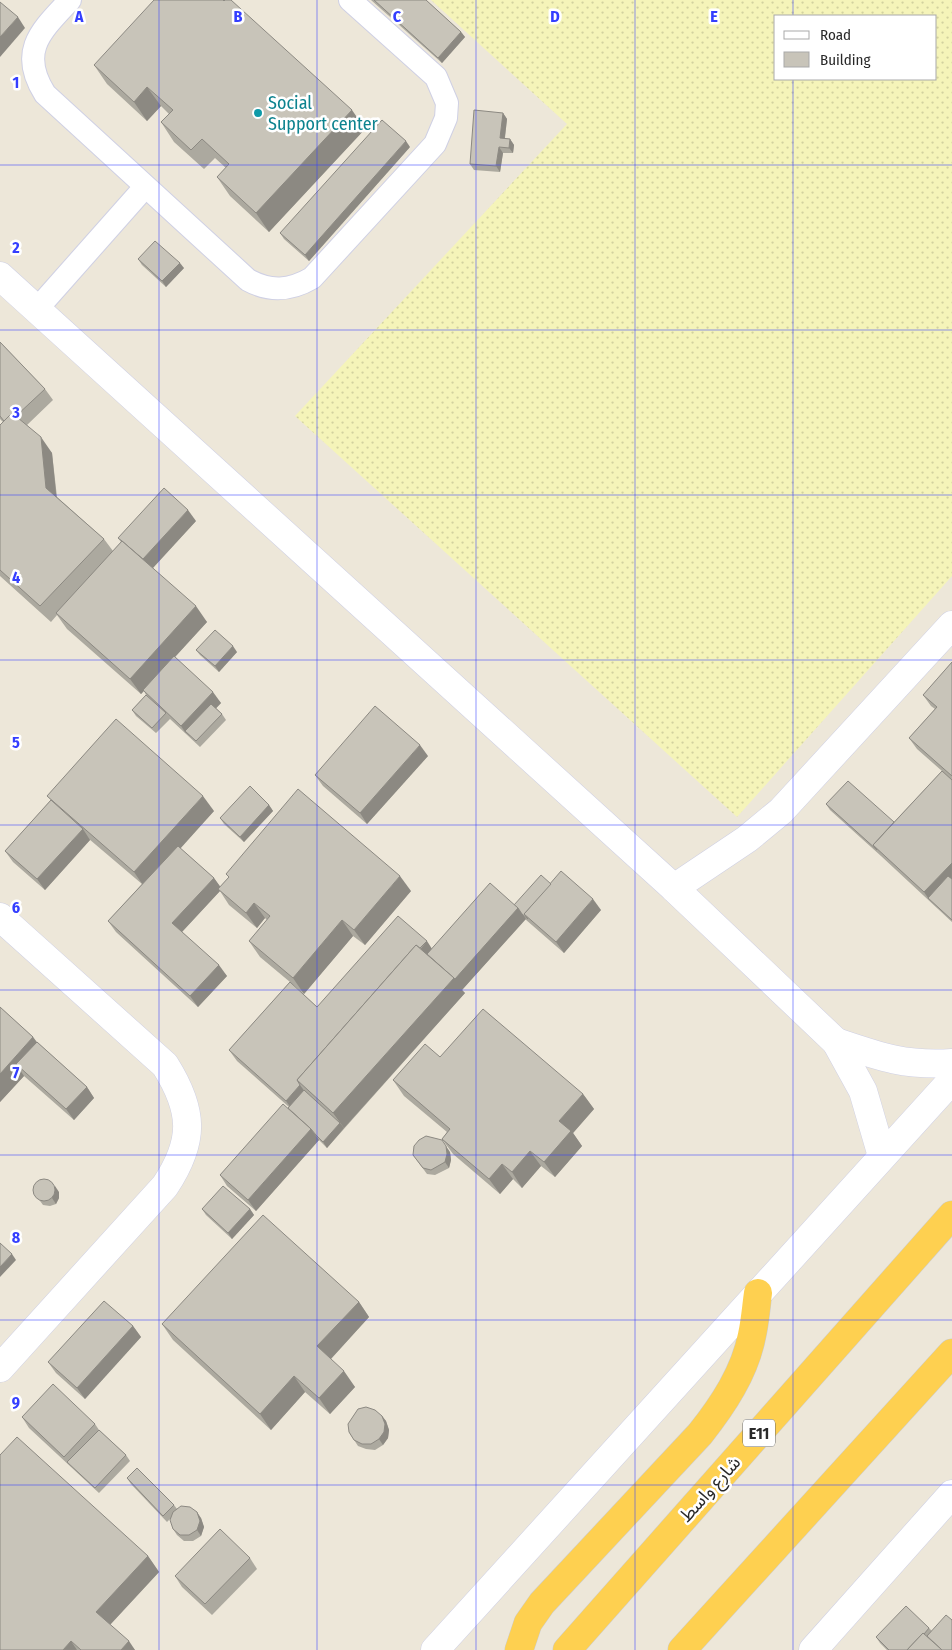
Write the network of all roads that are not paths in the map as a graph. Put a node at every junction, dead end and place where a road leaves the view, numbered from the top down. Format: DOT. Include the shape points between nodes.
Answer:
graph roads {
  1 [pos="70,0"];
  2 [pos="350,0"];
  3 [pos="145,187"];
  4 [pos="0,276"];
  5 [pos="37,309"];
  6 [pos="952,625"];
  7 [pos="674,888"];
  8 [pos="0,916"];
  9 [pos="836,1042"];
  10 [pos="952,1064"];
  11 [pos="952,1080"];
  12 [pos="882,1156"];
  13 [pos="952,1215"];
  14 [pos="758,1293"];
  15 [pos="952,1353"];
  16 [pos="0,1368"];
  17 [pos="952,1494"];
  18 [pos="435,1650"];
  19 [pos="519,1650"];
  20 [pos="567,1650"];
  21 [pos="682,1650"];
  22 [pos="813,1650"];
  1 -- 3 [label="lane" via="40,32 35,44 34,70 38,83 45,94"];
  2 -- 3 [label="lane" via="436,77 447,103 446,118 435,144 312,278 300,285 274,289 248,280"];
  3 -- 5 [label="lane"];
  4 -- 5 [label="street"];
  5 -- 7 [label="street"];
  6 -- 7 [label="street" via="780,810 747,839"];
  7 -- 9 [label="street"];
  8 -- 16 [label="street" via="165,1065 179,1087 187,1113 187,1139 180,1164 165,1186"];
  9 -- 10 [label="street" via="894,1061"];
  9 -- 12 [label="street" via="863,1091"];
  11 -- 12 [label="street"];
  12 -- 14 [label="street"];
  13 -- 20 [label="highway, شارع واسط / E11"];
  14 -- 18 [label="street"];
  14 -- 19 [label="highway" via="752,1337 722,1406 700,1434 542,1603 528,1622"];
  15 -- 21 [label="highway"];
  17 -- 22 [label="street"];
}
